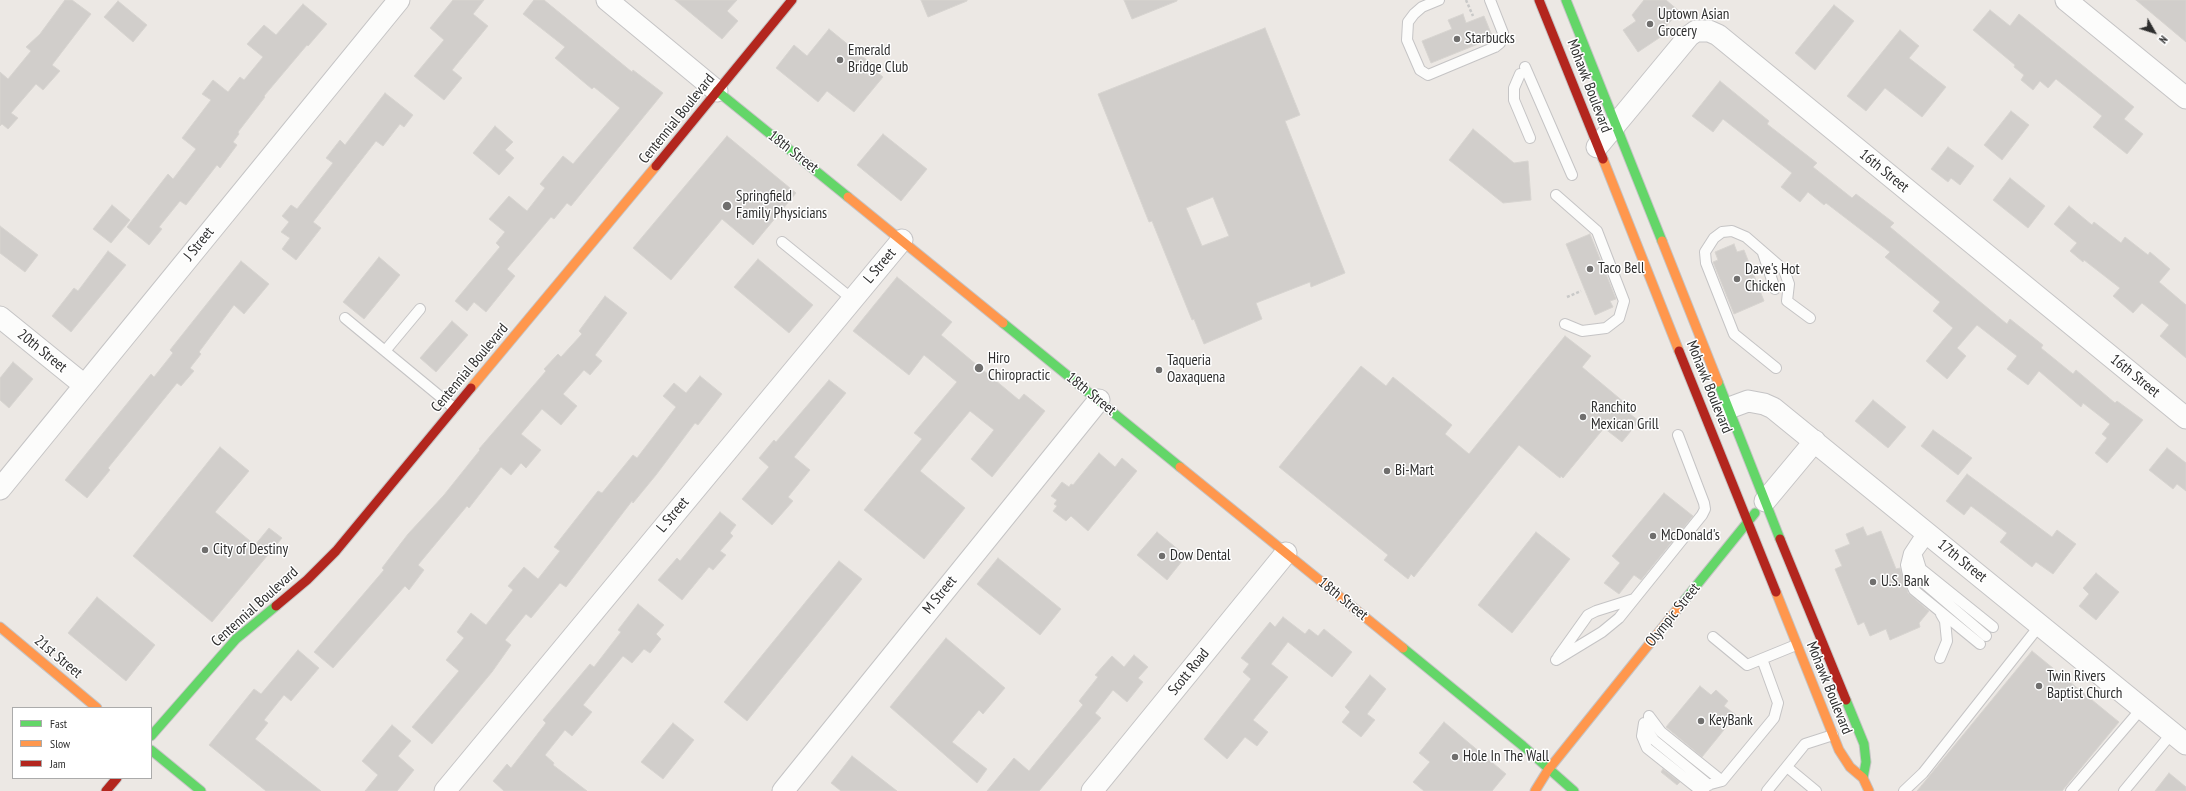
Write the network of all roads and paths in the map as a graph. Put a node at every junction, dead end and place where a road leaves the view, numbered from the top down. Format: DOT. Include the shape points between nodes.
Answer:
graph roads {
  1 [pos="399,0"];
  2 [pos="607,0"];
  3 [pos="792,0"];
  4 [pos="1439,0"];
  5 [pos="1466,0"];
  6 [pos="1490,0"];
  7 [pos="1539,0"];
  8 [pos="1566,0"];
  9 [pos="2066,0"];
  10 [pos="1473,16"];
  11 [pos="717,91"];
  12 [pos="2186,98"];
  13 [pos="1616,126"];
  14 [pos="1530,138"];
  15 [pos="1597,147"];
  16 [pos="1572,176"];
  17 [pos="1556,195"];
  18 [pos="902,240"];
  19 [pos="782,242"];
  20 [pos="1763,253"];
  21 [pos="1775,288"];
  22 [pos="1582,291"];
  23 [pos="1567,297"];
  24 [pos="852,299"];
  25 [pos="420,309"];
  26 [pos="0,317"];
  27 [pos="345,318"];
  28 [pos="1810,318"];
  29 [pos="1565,324"];
  30 [pos="385,351"];
  31 [pos="1776,368"];
  32 [pos="84,385"];
  33 [pos="1099,400"];
  34 [pos="454,408"];
  35 [pos="1729,408"];
  36 [pos="2186,418"];
  37 [pos="1678,435"];
  38 [pos="1815,441"];
  39 [pos="0,489"];
  40 [pos="1765,501"];
  41 [pos="1747,523"];
  42 [pos="1924,538"];
  43 [pos="1286,553"];
  44 [pos="1635,598"];
  45 [pos="1938,610"];
  46 [pos="2040,625"];
  47 [pos="0,627"];
  48 [pos="1993,627"];
  49 [pos="1986,636"];
  50 [pos="1713,637"];
  51 [pos="1980,644"];
  52 [pos="1796,645"];
  53 [pos="1940,658"];
  54 [pos="1762,659"];
  55 [pos="96,707"];
  56 [pos="2142,708"];
  57 [pos="152,735"];
  58 [pos="1832,735"];
  59 [pos="2179,738"];
  60 [pos="152,751"];
  61 [pos="1787,767"];
  62 [pos="1548,770"];
  63 [pos="1863,778"];
  64 [pos="116,779"];
  65 [pos="1722,781"];
  66 [pos="1704,789"];
  67 [pos="106,791"];
  68 [pos="201,791"];
  69 [pos="446,791"];
  70 [pos="783,791"];
  71 [pos="1092,791"];
  72 [pos="1535,791"];
  73 [pos="1574,791"];
  74 [pos="1767,791"];
  75 [pos="1816,791"];
  76 [pos="1869,791"];
  77 [pos="1904,791"];
  78 [pos="2071,791"];
  79 [pos="2124,791"];
  1 -- 32 [label="street, J Street"];
  2 -- 11 [label="street, 18th Street"];
  3 -- 11 [label="street, Centennial Boulevard"];
  4 -- 6 [label="lane" via="1414,14 1408,22 1407,40 1420,70 1428,75 1500,43 1503,32"];
  5 -- 10 [label="path"];
  7 -- 15 [label="street, Mohawk Boulevard"];
  8 -- 13 [label="street, Mohawk Boulevard"];
  9 -- 12 [label="street"];
  11 -- 18 [label="street, 18th Street"];
  11 -- 34 [label="street, Centennial Boulevard"];
  13 -- 15 [label="street, 16th Street"];
  13 -- 35 [label="street, Mohawk Boulevard"];
  13 -- 36 [label="street, 16th Street" via="1689,36 1696,31 1709,31"];
  14 -- 16 [label="lane" via="1514,100 1514,88 1522,70"];
  15 -- 41 [label="street, Mohawk Boulevard"];
  17 -- 29 [label="lane" via="1597,231 1624,301 1619,318 1606,328 1582,331"];
  18 -- 24 [label="street, L Street"];
  18 -- 33 [label="street, 18th Street"];
  19 -- 24 [label="lane"];
  20 -- 21 [label="lane"];
  20 -- 28 [label="lane" via="1787,275 1787,301"];
  20 -- 31 [label="lane" via="1746,237 1732,231 1722,232 1714,238 1705,252 1706,263 1734,334"];
  22 -- 23 [label="path"];
  24 -- 69 [label="street, L Street"];
  25 -- 30 [label="lane"];
  26 -- 32 [label="street, 20th Street"];
  27 -- 30 [label="lane"];
  30 -- 34 [label="lane"];
  32 -- 39 [label="street, J Street"];
  33 -- 43 [label="street, 18th Street"];
  33 -- 70 [label="street, M Street"];
  34 -- 57 [label="street, Centennial Boulevard" via="336,551 307,580 236,639"];
  35 -- 38 [label="street, 17th Street" via="1748,401 1764,404 1773,408"];
  35 -- 40 [label="street, Mohawk Boulevard"];
  37 -- 44 [label="lane" via="1705,509"];
  38 -- 40 [label="street, Olympic Street"];
  38 -- 42 [label="street, 17th Street"];
  40 -- 41 [label="street, Olympic Street"];
  40 -- 63 [label="street, Mohawk Boulevard" via="1864,744 1866,762"];
  41 -- 52 [label="street, Mohawk Boulevard"];
  41 -- 62 [label="street, Olympic Street"];
  42 -- 45 [label="lane" via="1913,544 1906,566 1914,590"];
  42 -- 46 [label="street, 17th Street"];
  42 -- 48 [label="lane" via="1917,557 1921,568"];
  42 -- 49 [label="lane" via="1914,557 1914,570 1918,578"];
  43 -- 62 [label="street, 18th Street" via="1523,746"];
  43 -- 71 [label="street, Scott Road"];
  44 -- 44 [label="lane" via="1602,632 1556,660 1588,615"];
  45 -- 51 [label="lane"];
  45 -- 53 [label="lane" via="1945,620 1947,629 1947,641"];
  46 -- 56 [label="street, 17th Street"];
  46 -- 77 [label="lane" via="1923,773"];
  47 -- 55 [label="street, 21st Street"];
  50 -- 54 [label="lane" via="1747,665"];
  52 -- 54 [label="lane"];
  52 -- 58 [label="street, Mohawk Boulevard"];
  54 -- 65 [label="lane" via="1778,703 1774,718"];
  56 -- 59 [label="street, 17th Street"];
  56 -- 78 [label="lane"];
  58 -- 61 [label="lane" via="1805,744"];
  58 -- 63 [label="street, Mohawk Boulevard" via="1850,767"];
  59 -- 79 [label="lane"];
  60 -- 68 [label="street"];
  61 -- 74 [label="lane"];
  61 -- 75 [label="lane"];
  62 -- 72 [label="street, Olympic Street"];
  62 -- 73 [label="street, 18th Street"];
  63 -- 76 [label="street, Mohawk Boulevard"];
  64 -- 67 [label="street"];
  65 -- 66 [label="lane"];
  65 -- 66 [label="lane" via="1646,719 1648,731 1654,740"];
}
